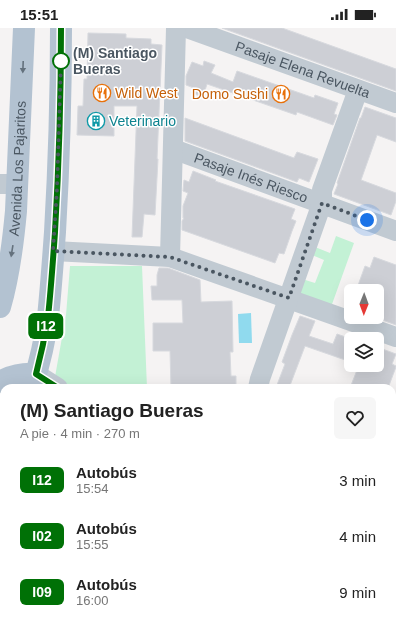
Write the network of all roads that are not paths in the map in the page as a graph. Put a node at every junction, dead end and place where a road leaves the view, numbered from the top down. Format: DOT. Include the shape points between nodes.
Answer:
graph roads {
  1 [pos="24,28"];
  2 [pos="61,28"];
  3 [pos="176,28"];
  4 [pos="187,28"];
  5 [pos="358,90"];
  6 [pos="396,103"];
  7 [pos="173,149"];
  8 [pos="9,184"];
  9 [pos="322,203"];
  10 [pos="396,231"];
  11 [pos="53,251"];
  12 [pos="170,257"];
  13 [pos="289,298"];
  14 [pos="0,308"];
  15 [pos="396,337"];
  16 [pos="34,381"];
  17 [pos="0,382"];
  18 [pos="44,384"];
  19 [pos="259,384"];
  1 -- 8 [label="main road, Avenida Los Pajaritos, one-way"];
  2 -- 11 [label="main road" via="60,130"];
  3 -- 7 [label="street"];
  4 -- 5 [label="street, Pasaje Elena Revuelta"];
  5 -- 6 [label="street, Pasaje Elena Revuelta"];
  5 -- 9 [label="street" via="322,190"];
  7 -- 9 [label="street, Pasaje Inés Riesco"];
  7 -- 12 [label="street"];
  8 -- 14 [label="main road, Avenida Los Pajaritos, one-way" via="14,239"];
  9 -- 10 [label="street, Pasaje Inés Riesco"];
  9 -- 13 [label="street"];
  11 -- 12 [label="street"];
  11 -- 16 [label="main road" via="48,318"];
  12 -- 13 [label="street"];
  13 -- 15 [label="street"];
  13 -- 19 [label="street"];
  16 -- 17 [label="main road" via="24,373"];
  16 -- 18 [label="street"];
}
